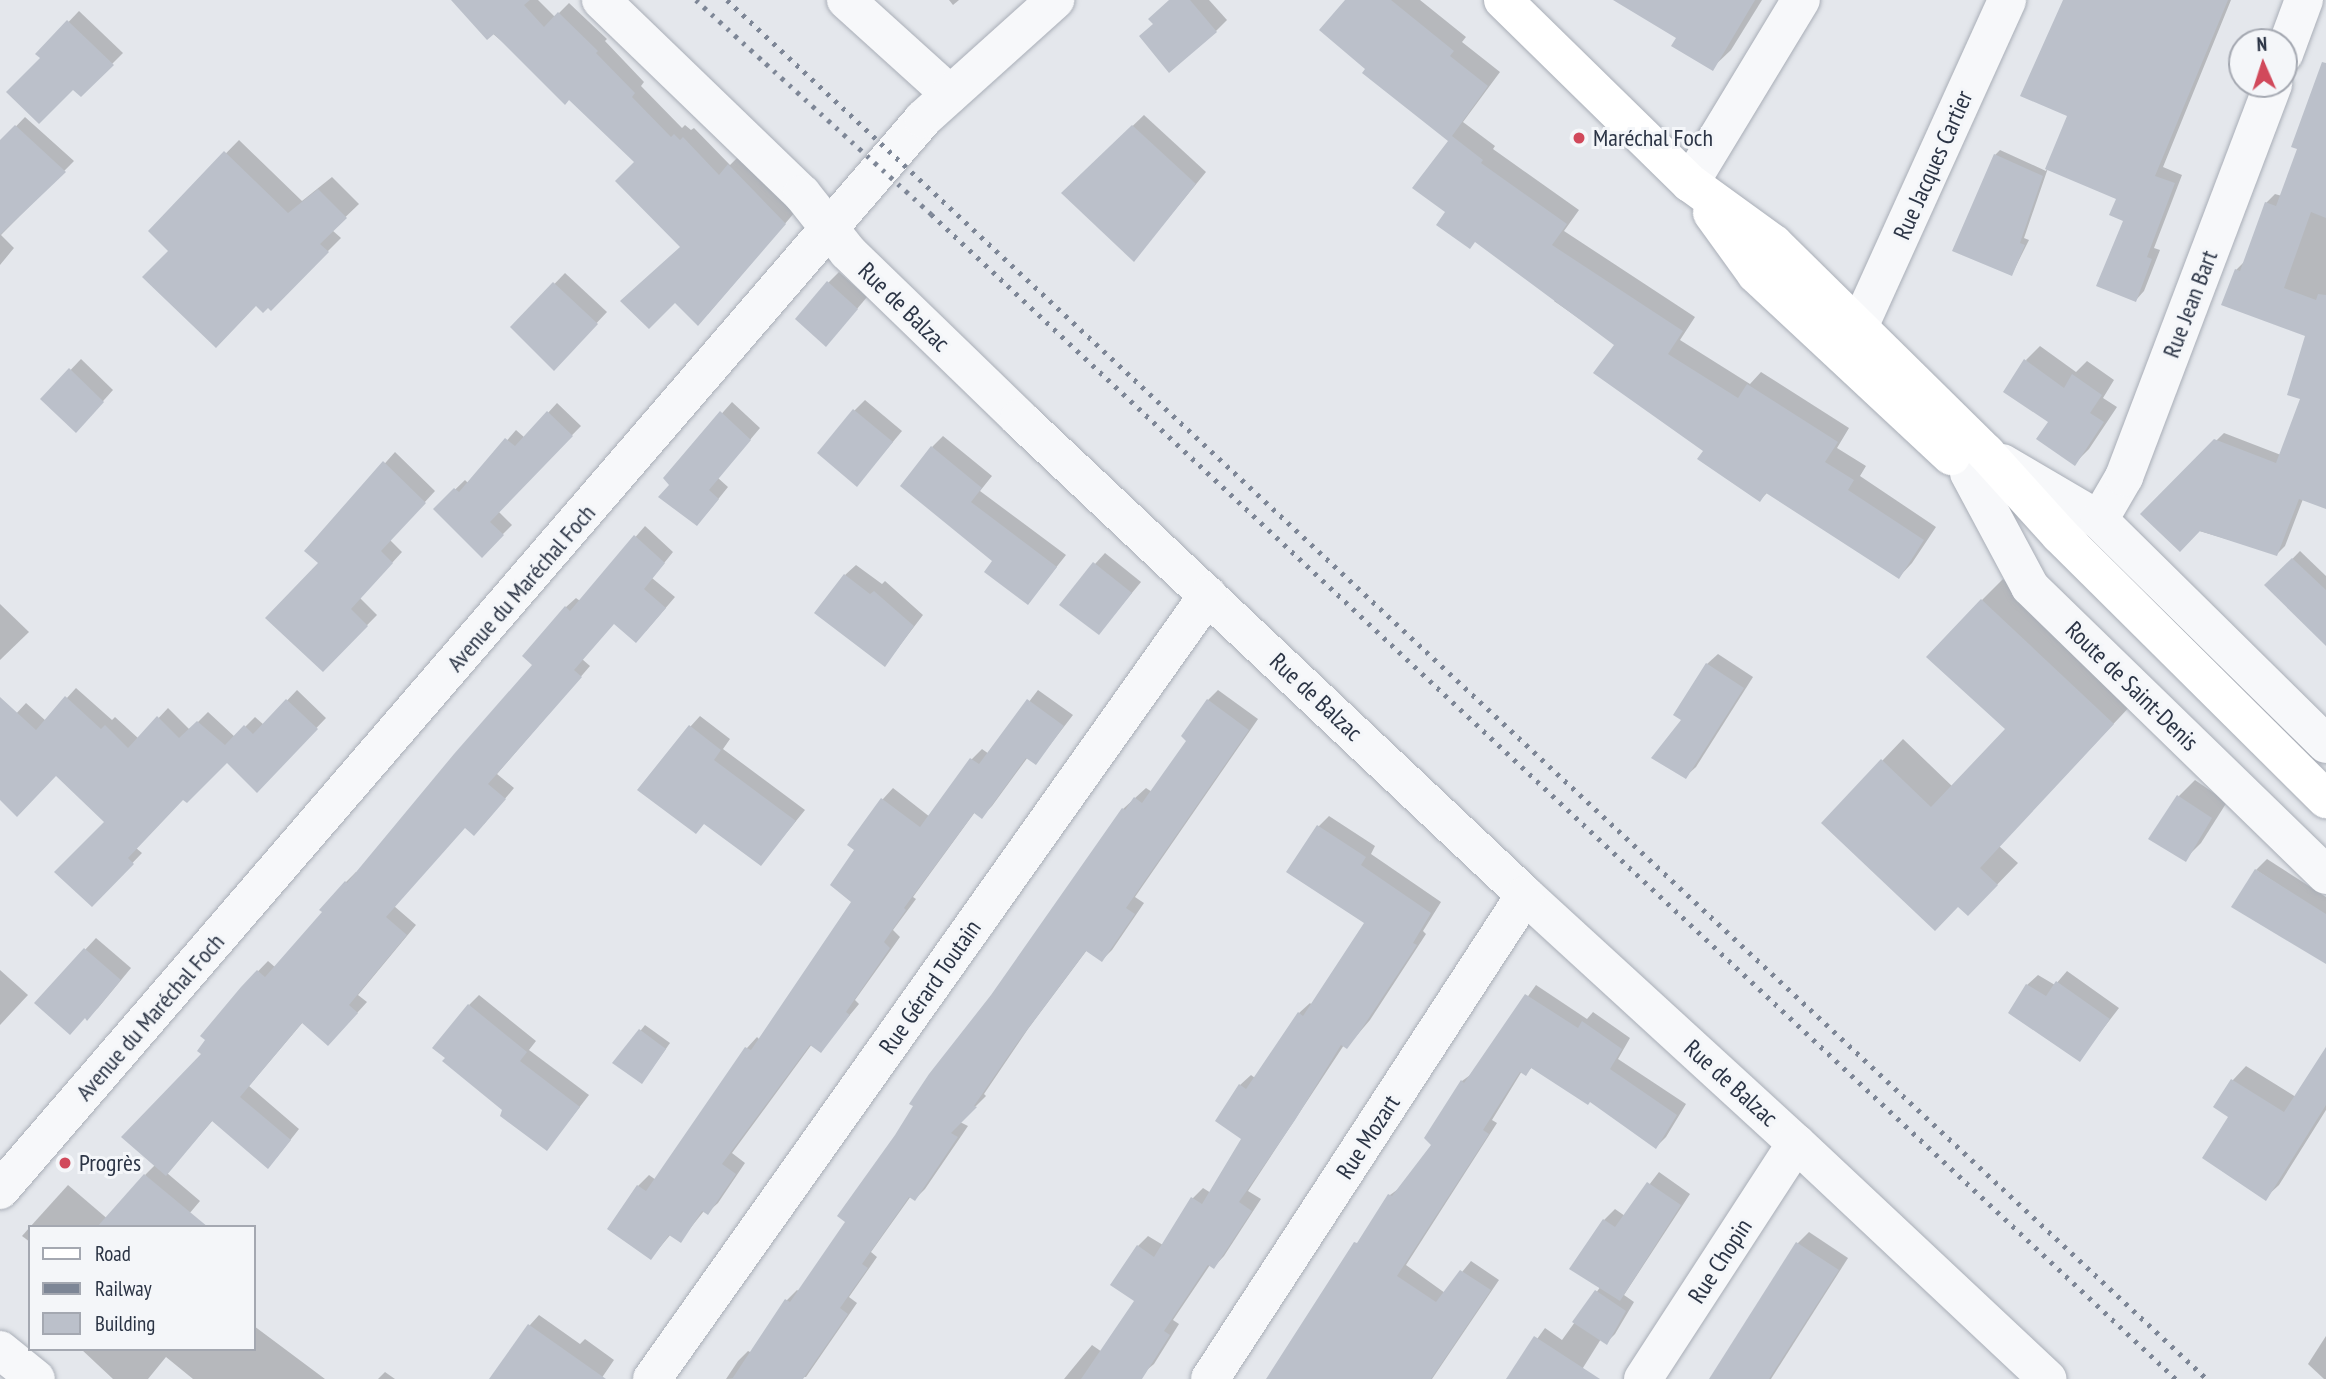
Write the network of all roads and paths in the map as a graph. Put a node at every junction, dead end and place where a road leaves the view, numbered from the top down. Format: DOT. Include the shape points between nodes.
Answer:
graph roads {
  1 [pos="601,0"];
  2 [pos="846,0"];
  3 [pos="1055,0"];
  4 [pos="1503,0"];
  5 [pos="1801,0"];
  6 [pos="2007,0"];
  7 [pos="2304,0"];
  8 [pos="2294,28"];
  9 [pos="950,94"];
  10 [pos="2268,98"];
  11 [pos="1690,183"];
  12 [pos="830,230"];
  13 [pos="1765,259"];
  14 [pos="1858,329"];
  15 [pos="1978,463"];
  16 [pos="2099,520"];
  17 [pos="1208,596"];
  18 [pos="2326,744"];
  19 [pos="2326,799"];
  20 [pos="2326,875"];
  21 [pos="1525,895"];
  22 [pos="1796,1143"];
  23 [pos="0,1190"];
  24 [pos="0,1350"];
  25 [pos="36,1379"];
  26 [pos="652,1379"];
  27 [pos="1210,1379"];
  28 [pos="1643,1379"];
  29 [pos="2047,1379"];
  1 -- 12 [label="street, Rue de Balzac" via="802,194"];
  2 -- 9 [label="street"];
  3 -- 9 [label="street, Avenue du Maréchal Foch"];
  4 -- 11 [label="main road, Route de Saint-Denis"];
  5 -- 11 [label="street"];
  6 -- 14 [label="street, Rue Jacques Cartier"];
  7 -- 8 [label="street"];
  9 -- 12 [label="street, Avenue du Maréchal Foch" via="923,119"];
  10 -- 16 [label="street, Rue Jean Bart" via="2124,477"];
  11 -- 13 [label="main road, Route de Saint-Denis"];
  12 -- 17 [label="street, Rue de Balzac" via="941,344"];
  12 -- 23 [label="street, Avenue du Maréchal Foch"];
  13 -- 14 [label="main road, Route de Saint-Denis"];
  13 -- 15 [label="main road, Route de Saint-Denis"];
  14 -- 15 [label="main road, Route de Saint-Denis"];
  15 -- 16 [label="street, Route de Saint-Denis"];
  15 -- 19 [label="main road, Route de Saint-Denis" via="2060,535"];
  15 -- 20 [label="street, Route de Saint-Denis" via="2030,587"];
  16 -- 18 [label="street, Route de Saint-Denis"];
  17 -- 21 [label="street, Rue de Balzac"];
  17 -- 26 [label="street, Rue Gérard Toutain"];
  21 -- 22 [label="street, Rue de Balzac"];
  21 -- 27 [label="street, Rue Mozart"];
  22 -- 28 [label="street, Rue Chopin"];
  22 -- 29 [label="street, Rue de Balzac"];
  24 -- 25 [label="street"];
}
